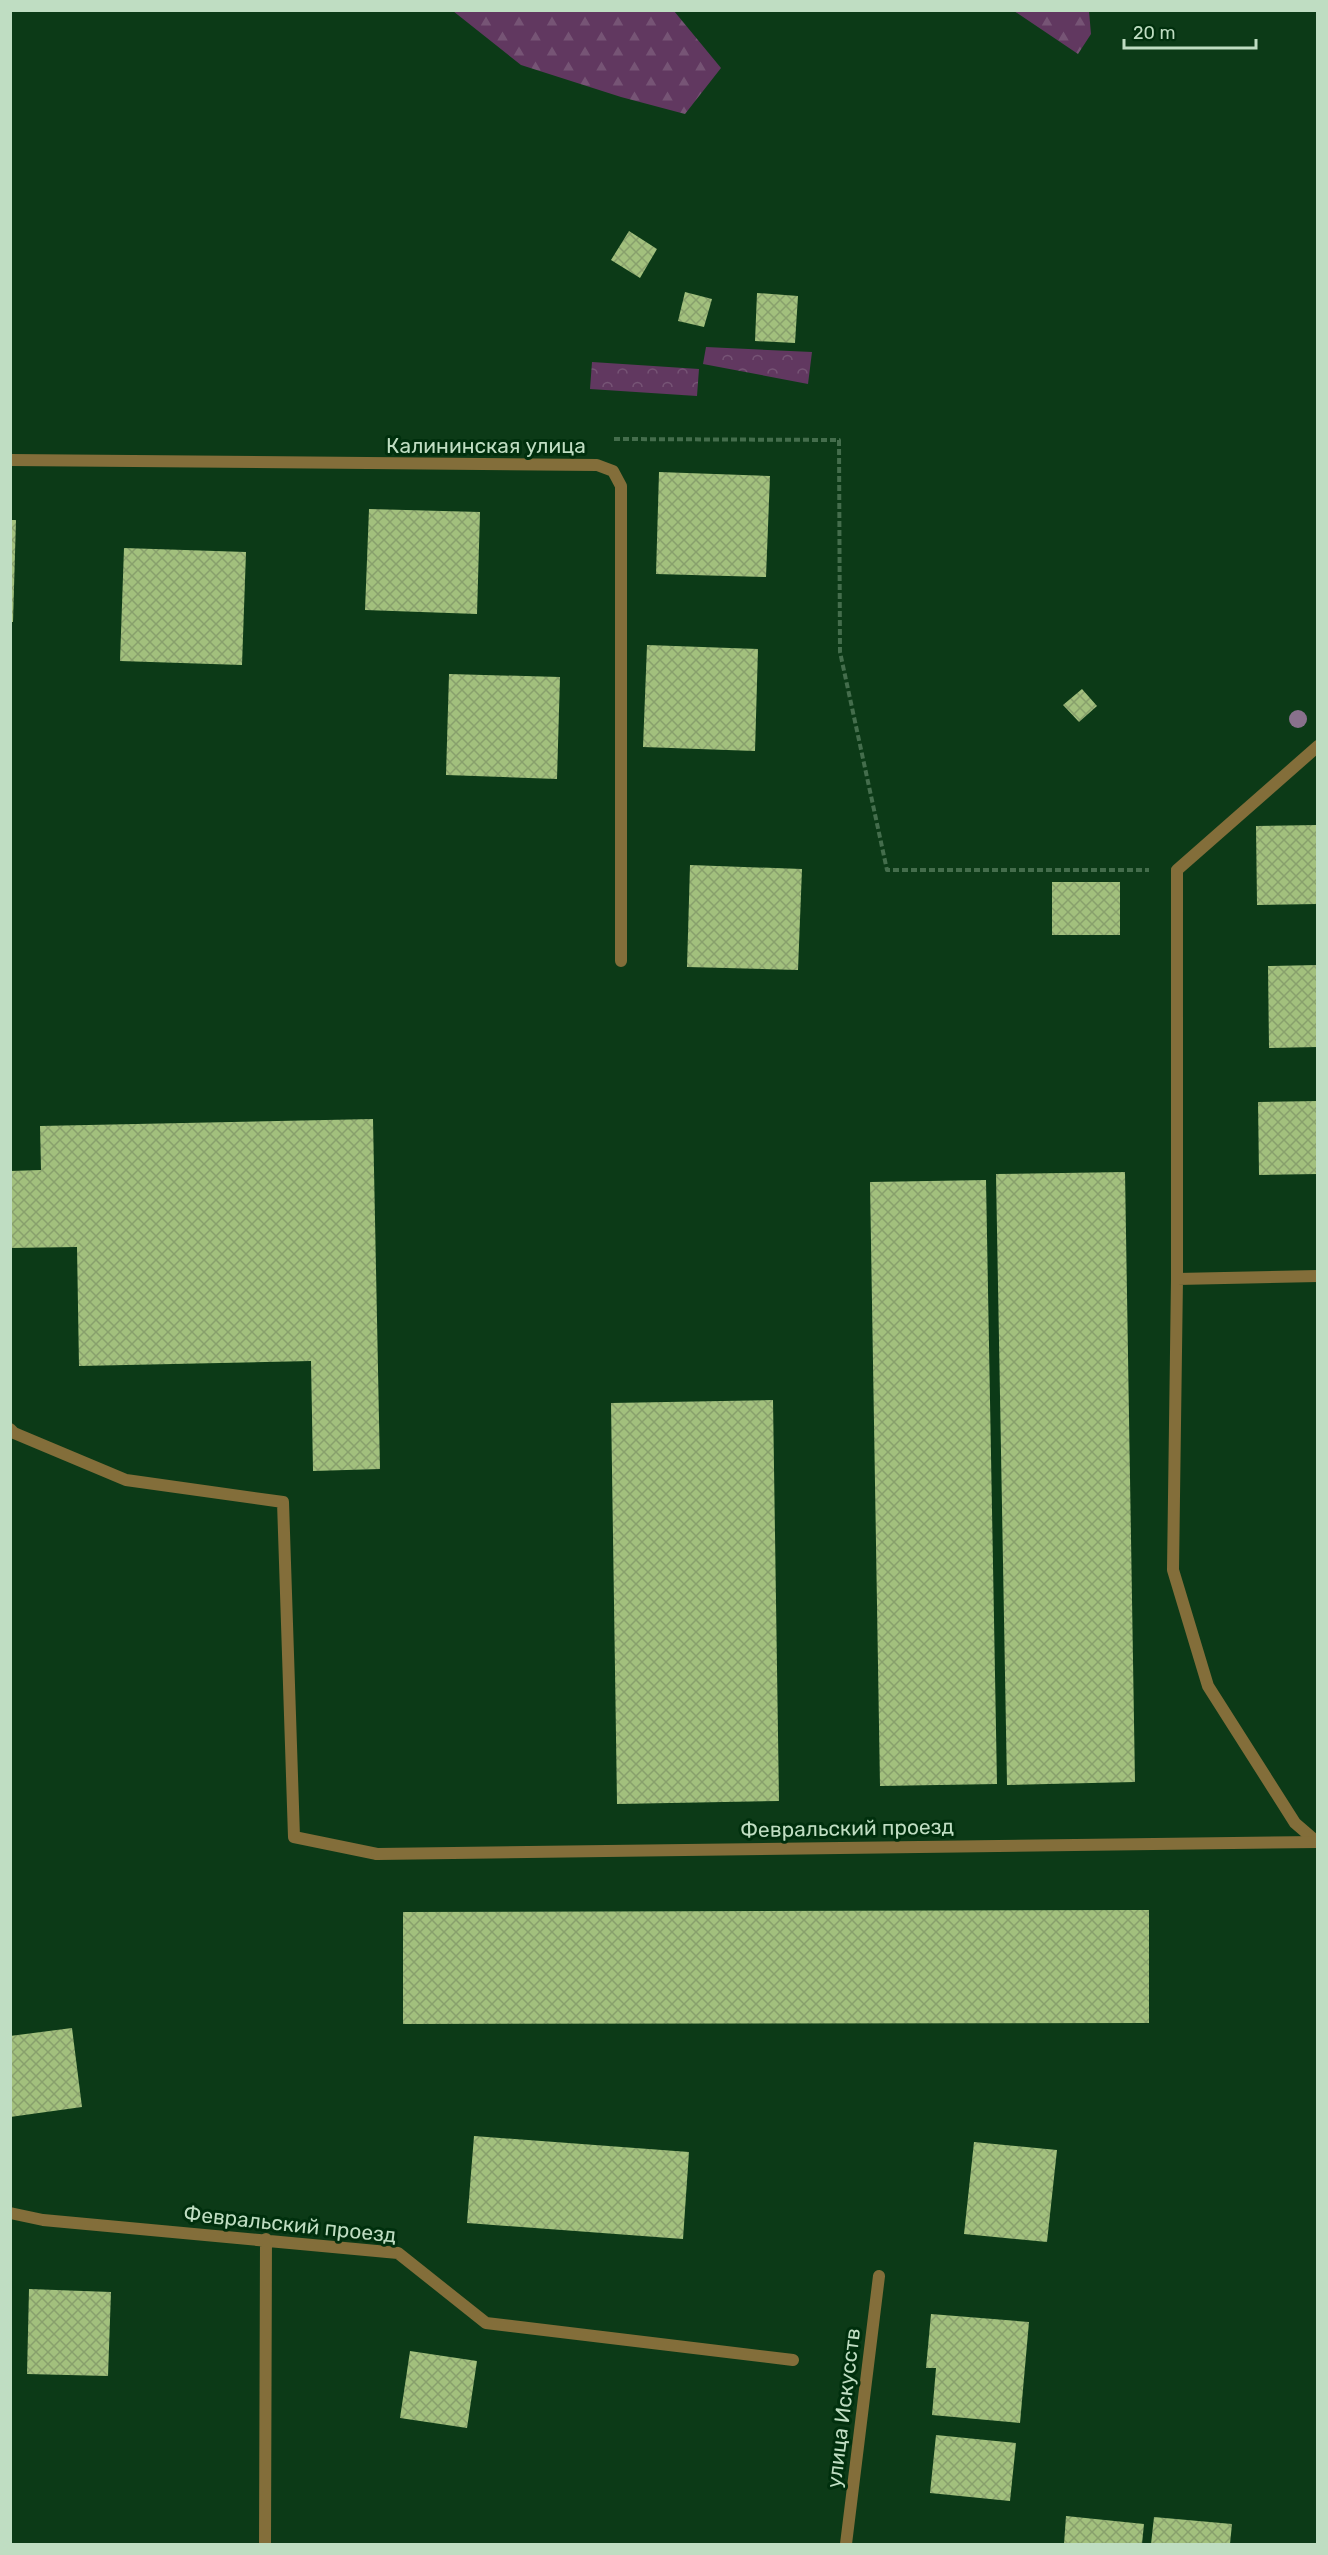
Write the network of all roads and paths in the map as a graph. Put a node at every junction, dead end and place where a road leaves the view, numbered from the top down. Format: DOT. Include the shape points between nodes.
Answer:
graph roads {
  1 [pos="602,438"];
  2 [pos="10,460"];
  3 [pos="1317,746"];
  4 [pos="1177,870"];
  5 [pos="621,961"];
  6 [pos="1317,1276"];
  7 [pos="1177,1279"];
  8 [pos="10,1428"];
  9 [pos="1317,1842"];
  10 [pos="10,2212"];
  11 [pos="266,2239"];
  12 [pos="879,2276"];
  13 [pos="793,2360"];
  14 [pos="265,2544"];
  15 [pos="846,2544"];
  1 -- 4 [label="path" via="839,440 840,652 887,870"];
  2 -- 5 [label="street, Калининская улица" via="597,465 613,471 621,486"];
  3 -- 4 [label="street"];
  4 -- 7 [label="street"];
  6 -- 7 [label="street"];
  7 -- 9 [label="street" via="1173,1570 1208,1686 1295,1823"];
  8 -- 9 [label="street, Февральский проезд" via="126,1480 283,1502 294,1837 377,1854"];
  10 -- 11 [label="street, Февральский проезд" via="42,2220"];
  11 -- 13 [label="street, Февральский проезд" via="399,2253 486,2323"];
  11 -- 14 [label="street"];
  12 -- 15 [label="street, улица Искусств"];
}
